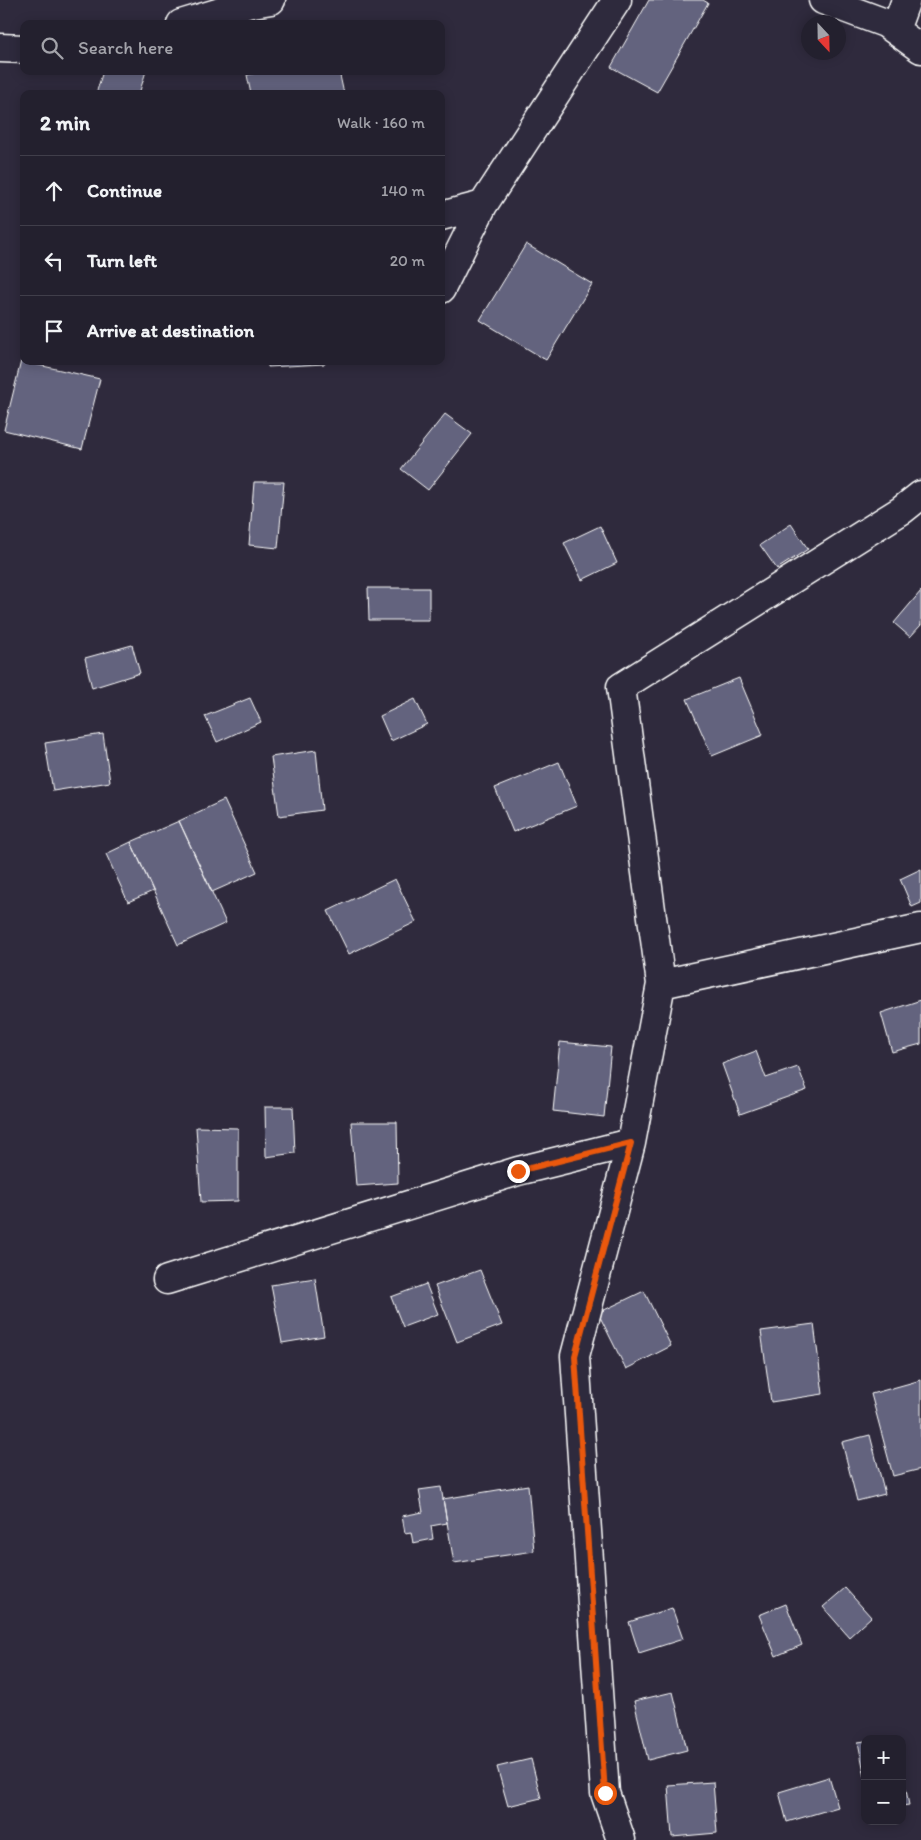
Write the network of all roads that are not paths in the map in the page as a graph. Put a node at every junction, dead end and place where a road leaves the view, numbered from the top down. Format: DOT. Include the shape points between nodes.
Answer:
graph roads {
  1 [pos="271,0"];
  2 [pos="617,0"];
  3 [pos="823,0"];
  4 [pos="906,0"];
  5 [pos="194,20"];
  6 [pos="895,30"];
  7 [pos="0,48"];
  8 [pos="20,49"];
  9 [pos="921,49"];
  10 [pos="483,205"];
  11 [pos="445,215"];
  12 [pos="445,281"];
  13 [pos="921,495"];
  14 [pos="921,928"];
  15 [pos="661,984"];
  16 [pos="631,1143"];
  17 [pos="167,1280"];
  18 [pos="621,1840"];
  1 -- 5 [label="street"];
  2 -- 10 [label="street"];
  3 -- 6 [label="street" via="885,23"];
  4 -- 6 [label="street"];
  6 -- 9 [label="street"];
  7 -- 8 [label="street"];
  10 -- 11 [label="street"];
  10 -- 12 [label="street"];
  13 -- 15 [label="street" via="621,687"];
  14 -- 15 [label="street"];
  15 -- 16 [label="street"];
  16 -- 17 [label="street" via="518,1171"];
  16 -- 18 [label="street" via="575,1356 605,1793"];
}
